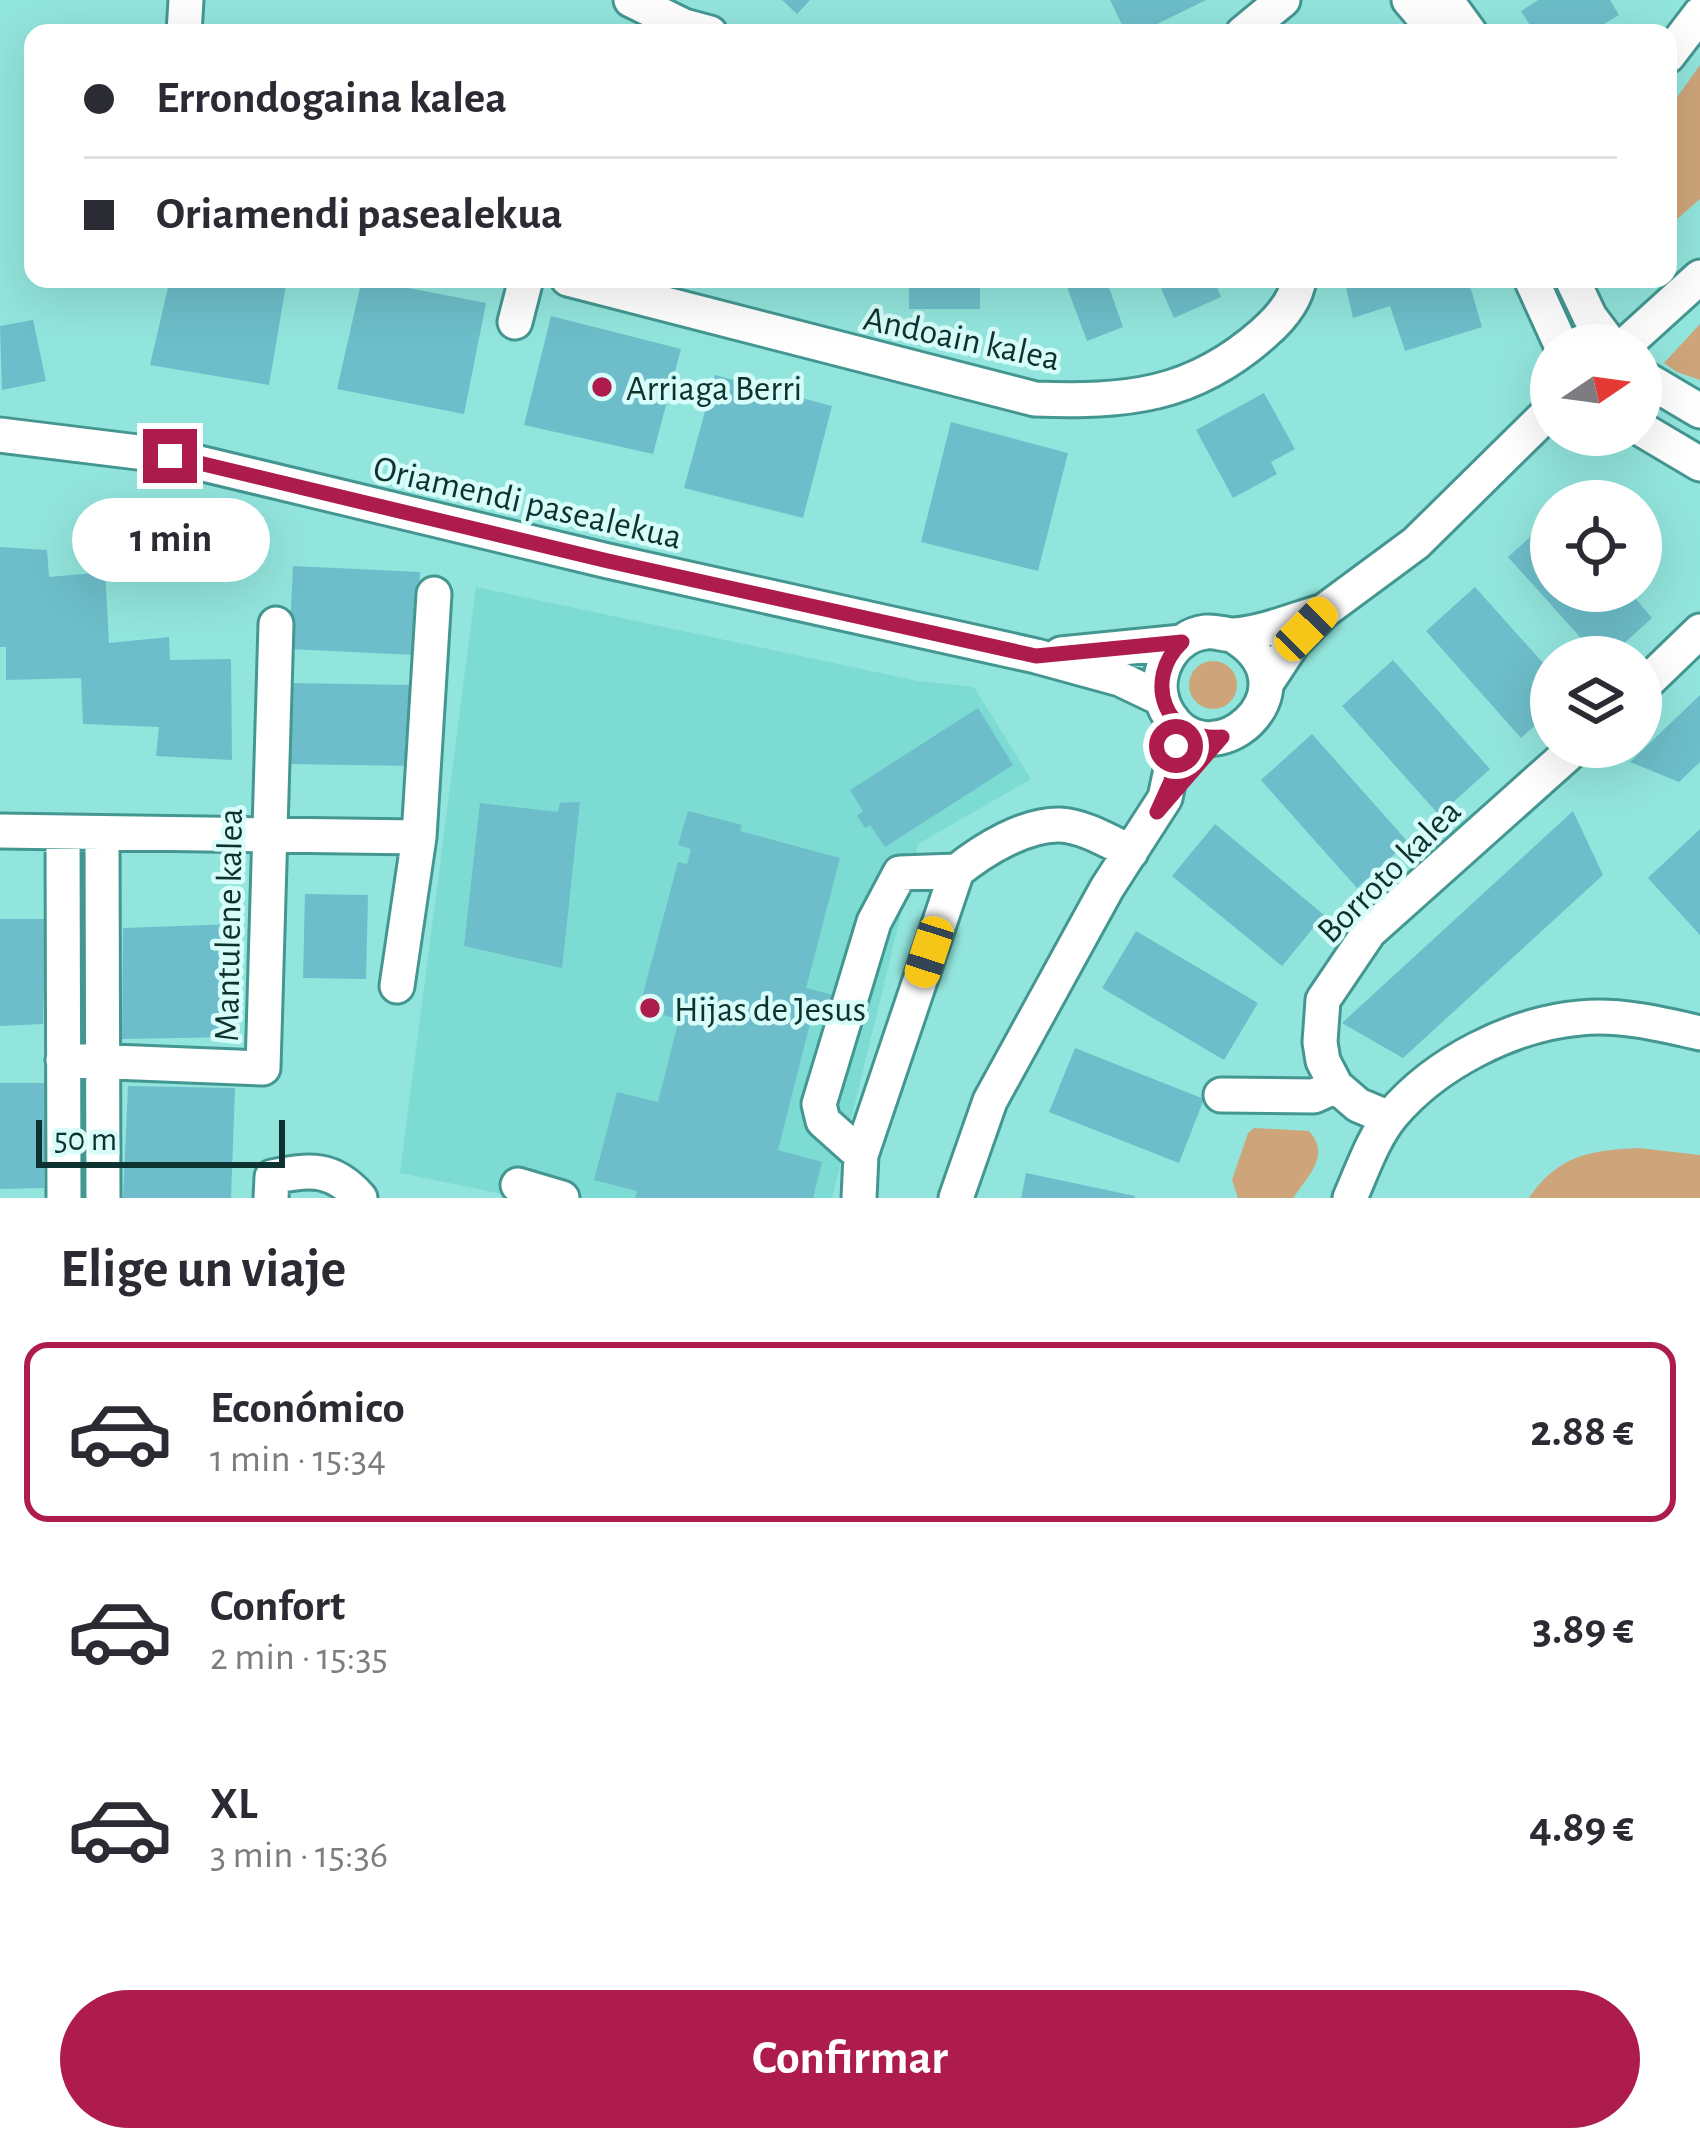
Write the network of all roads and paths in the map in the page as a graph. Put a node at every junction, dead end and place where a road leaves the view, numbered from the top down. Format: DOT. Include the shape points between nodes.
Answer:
graph roads {
  1 [pos="632,0"];
  2 [pos="1283,0"];
  3 [pos="1409,0"];
  4 [pos="1700,14"];
  5 [pos="683,24"];
  6 [pos="1254,24"];
  7 [pos="1429,24"];
  8 [pos="1677,44"];
  9 [pos="1700,277"];
  10 [pos="524,288"];
  11 [pos="603,288"];
  12 [pos="1297,288"];
  13 [pos="1535,288"];
  14 [pos="1576,288"];
  15 [pos="515,322"];
  16 [pos="1551,324"];
  17 [pos="1595,324"];
  18 [pos="1648,324"];
  19 [pos="1662,388"];
  20 [pos="1700,411"];
  21 [pos="1530,430"];
  22 [pos="0,435"];
  23 [pos="1662,443"];
  24 [pos="1698,467"];
  25 [pos="434,594"];
  26 [pos="1324,611"];
  27 [pos="276,624"];
  28 [pos="1700,632"];
  29 [pos="1232,635"];
  30 [pos="1182,642"];
  31 [pos="1036,656"];
  32 [pos="1662,668"];
  33 [pos="1266,684"];
  34 [pos="1167,709"];
  35 [pos="1222,737"];
  36 [pos="1553,768"];
  37 [pos="1157,812"];
  38 [pos="0,831"];
  39 [pos="63,833"];
  40 [pos="102,834"];
  41 [pos="268,837"];
  42 [pos="419,837"];
  43 [pos="1131,852"];
  44 [pos="957,871"];
  45 [pos="397,986"];
  46 [pos="1700,1033"];
  47 [pos="63,1060"];
  48 [pos="102,1063"];
  49 [pos="1336,1086"];
  50 [pos="1221,1095"];
  51 [pos="1390,1118"];
  52 [pos="861,1156"];
  53 [pos="518,1185"];
  54 [pos="64,1198"];
  55 [pos="103,1198"];
  56 [pos="271,1198"];
  57 [pos="360,1198"];
  58 [pos="562,1198"];
  59 [pos="859,1198"];
  60 [pos="956,1198"];
  61 [pos="1350,1198"];
  1 -- 5 [label="street"];
  2 -- 6 [label="street"];
  3 -- 7 [label="street"];
  4 -- 8 [label="street"];
  9 -- 18 [label="street"];
  10 -- 15 [label="street"];
  11 -- 12 [label="street, Andoain kalea" via="1035,399 1108,402 1189,383 1226,364 1280,319"];
  13 -- 16 [label="street"];
  14 -- 17 [label="street"];
  19 -- 20 [label="street"];
  21 -- 26 [label="street" via="1416,543"];
  22 -- 31 [label="street, Oriamendi pasealekua" via="170,456"];
  23 -- 24 [label="street"];
  25 -- 42 [label="street"];
  26 -- 29 [label="street"];
  26 -- 33 [label="street"];
  27 -- 41 [label="street, Mantulene kalea"];
  28 -- 32 [label="street"];
  29 -- 30 [label="street" via="1208,632"];
  29 -- 33 [label="street" via="1256,655"];
  30 -- 31 [label="street, Oriamendi pasealekua"];
  30 -- 34 [label="street" via="1163,668"];
  31 -- 34 [label="street, Oriamendi pasealekua" via="1120,680"];
  33 -- 35 [label="street" via="1250,724"];
  34 -- 35 [label="street" via="1189,733"];
  34 -- 37 [label="street" via="1174,763"];
  35 -- 37 [label="street"];
  36 -- 49 [label="street, Borroto kalea" via="1349,956 1320,1017 1323,1061"];
  37 -- 43 [label="street"];
  38 -- 39 [label="street"];
  39 -- 40 [label="street"];
  39 -- 47 [label="street"];
  40 -- 41 [label="street"];
  40 -- 48 [label="street"];
  41 -- 42 [label="street"];
  41 -- 48 [label="street, Mantulene kalea" via="263,1068"];
  42 -- 45 [label="street"];
  43 -- 44 [label="street" via="1058,824 992,843"];
  43 -- 60 [label="street" via="990,1101"];
  44 -- 52 [label="street"];
  44 -- 52 [label="street" via="900,873 874,922 819,1104 823,1121"];
  46 -- 51 [label="street" via="1578,1018 1518,1032 1464,1056"];
  47 -- 48 [label="street, Mantulene kalea"];
  47 -- 54 [label="street"];
  48 -- 55 [label="street"];
  49 -- 50 [label="street" via="1314,1096"];
  49 -- 51 [label="street"];
  51 -- 61 [label="street"];
  52 -- 59 [label="street"];
  53 -- 58 [label="street"];
  56 -- 57 [label="street" via="272,1177 302,1171 342,1178"];
}
